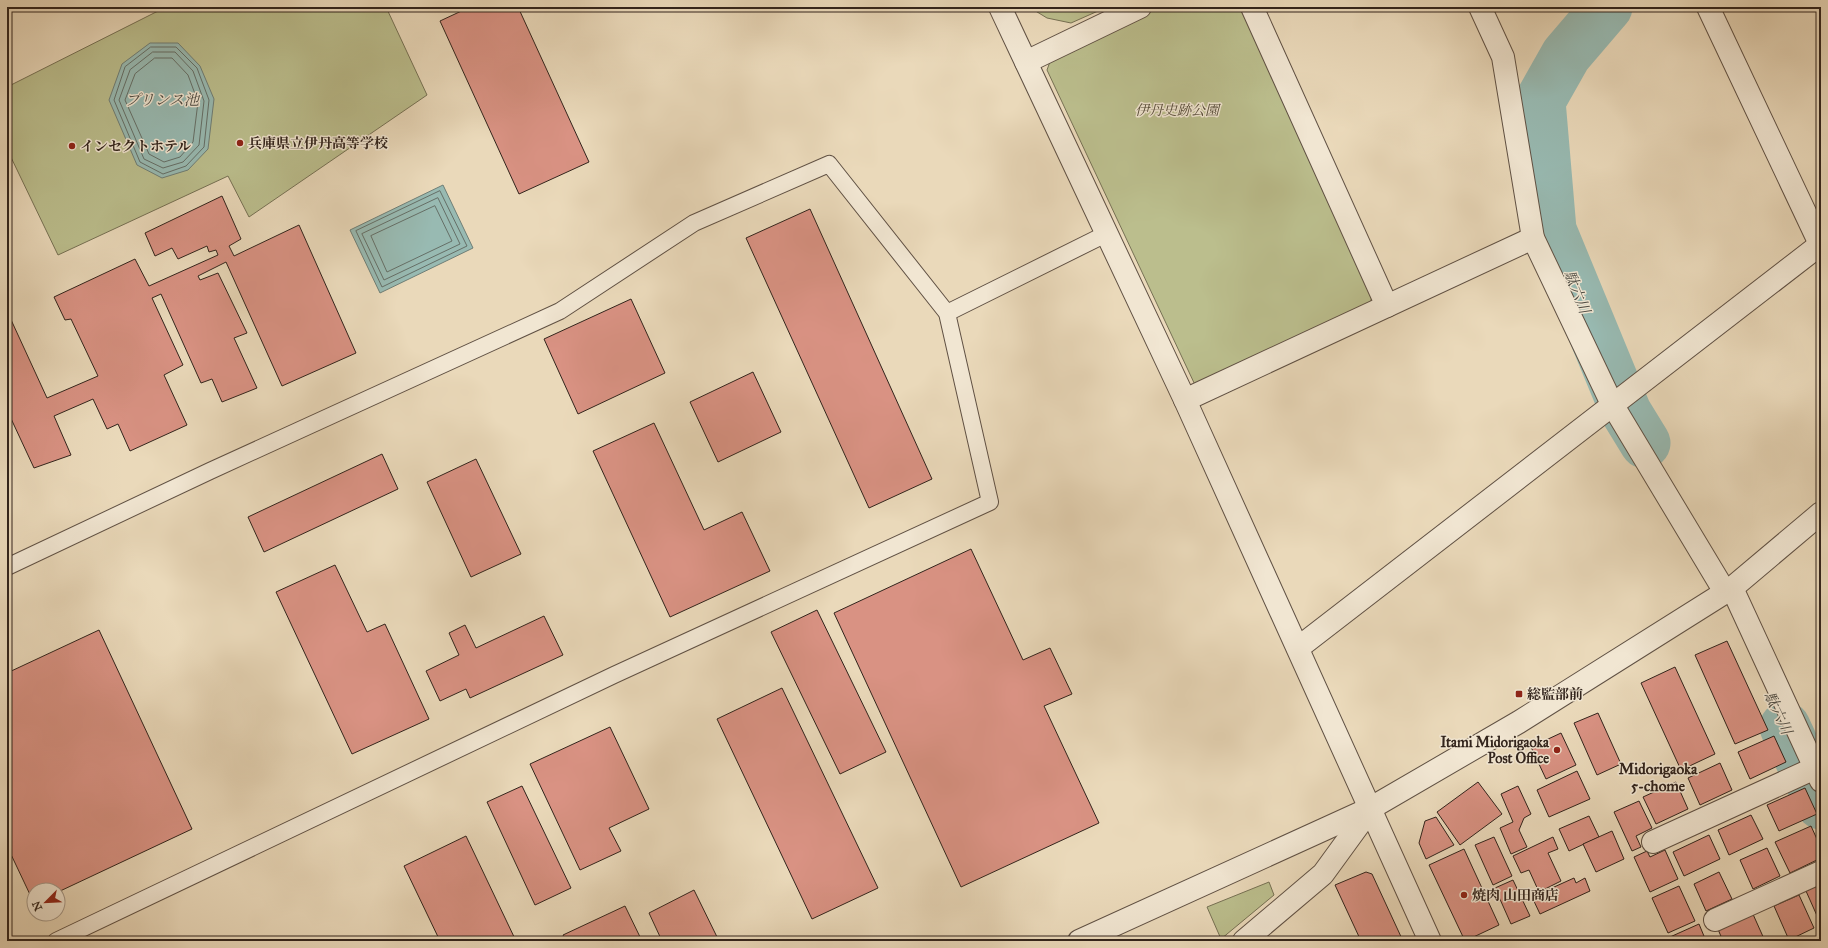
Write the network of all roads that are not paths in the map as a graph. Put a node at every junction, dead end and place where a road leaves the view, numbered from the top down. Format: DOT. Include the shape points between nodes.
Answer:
graph roads {
  1 [pos="1000,7"];
  2 [pos="1140,7"];
  3 [pos="1252,7"];
  4 [pos="1480,7"];
  5 [pos="1708,7"];
  6 [pos="1026,62"];
  7 [pos="1106,234"];
  8 [pos="1533,238"];
  9 [pos="1821,245"];
  10 [pos="1387,306"];
  11 [pos="947,313"];
  12 [pos="1185,400"];
  13 [pos="1612,404"];
  14 [pos="1821,513"];
  15 [pos="7,567"];
  16 [pos="1728,590"];
  17 [pos="1298,648"];
  18 [pos="1811,774"];
  19 [pos="1370,808"];
  20 [pos="1653,842"];
  21 [pos="1821,872"];
  22 [pos="1715,920"];
  23 [pos="56,941"];
  24 [pos="1079,941"];
  25 [pos="1244,941"];
  26 [pos="1430,941"];
  1 -- 6 [label="street"];
  2 -- 6 [label="street"];
  3 -- 10 [label="street"];
  4 -- 8 [label="street" via="1503,57"];
  5 -- 9 [label="street"];
  6 -- 7 [label="street"];
  7 -- 11 [label="lane"];
  7 -- 12 [label="street"];
  8 -- 10 [label="street"];
  8 -- 13 [label="street"];
  9 -- 13 [label="street"];
  10 -- 12 [label="street"];
  11 -- 15 [label="lane" via="829,164 694,223 560,311"];
  11 -- 23 [label="lane" via="990,502 621,671"];
  12 -- 17 [label="street"];
  13 -- 16 [label="street"];
  13 -- 17 [label="street"];
  14 -- 16 [label="street"];
  16 -- 18 [label="street"];
  16 -- 19 [label="street" via="1519,722"];
  17 -- 19 [label="street"];
  18 -- 20 [label="street"];
  19 -- 24 [label="street"];
  19 -- 25 [label="street" via="1323,874"];
  19 -- 26 [label="street"];
  21 -- 22 [label="street"];
}
